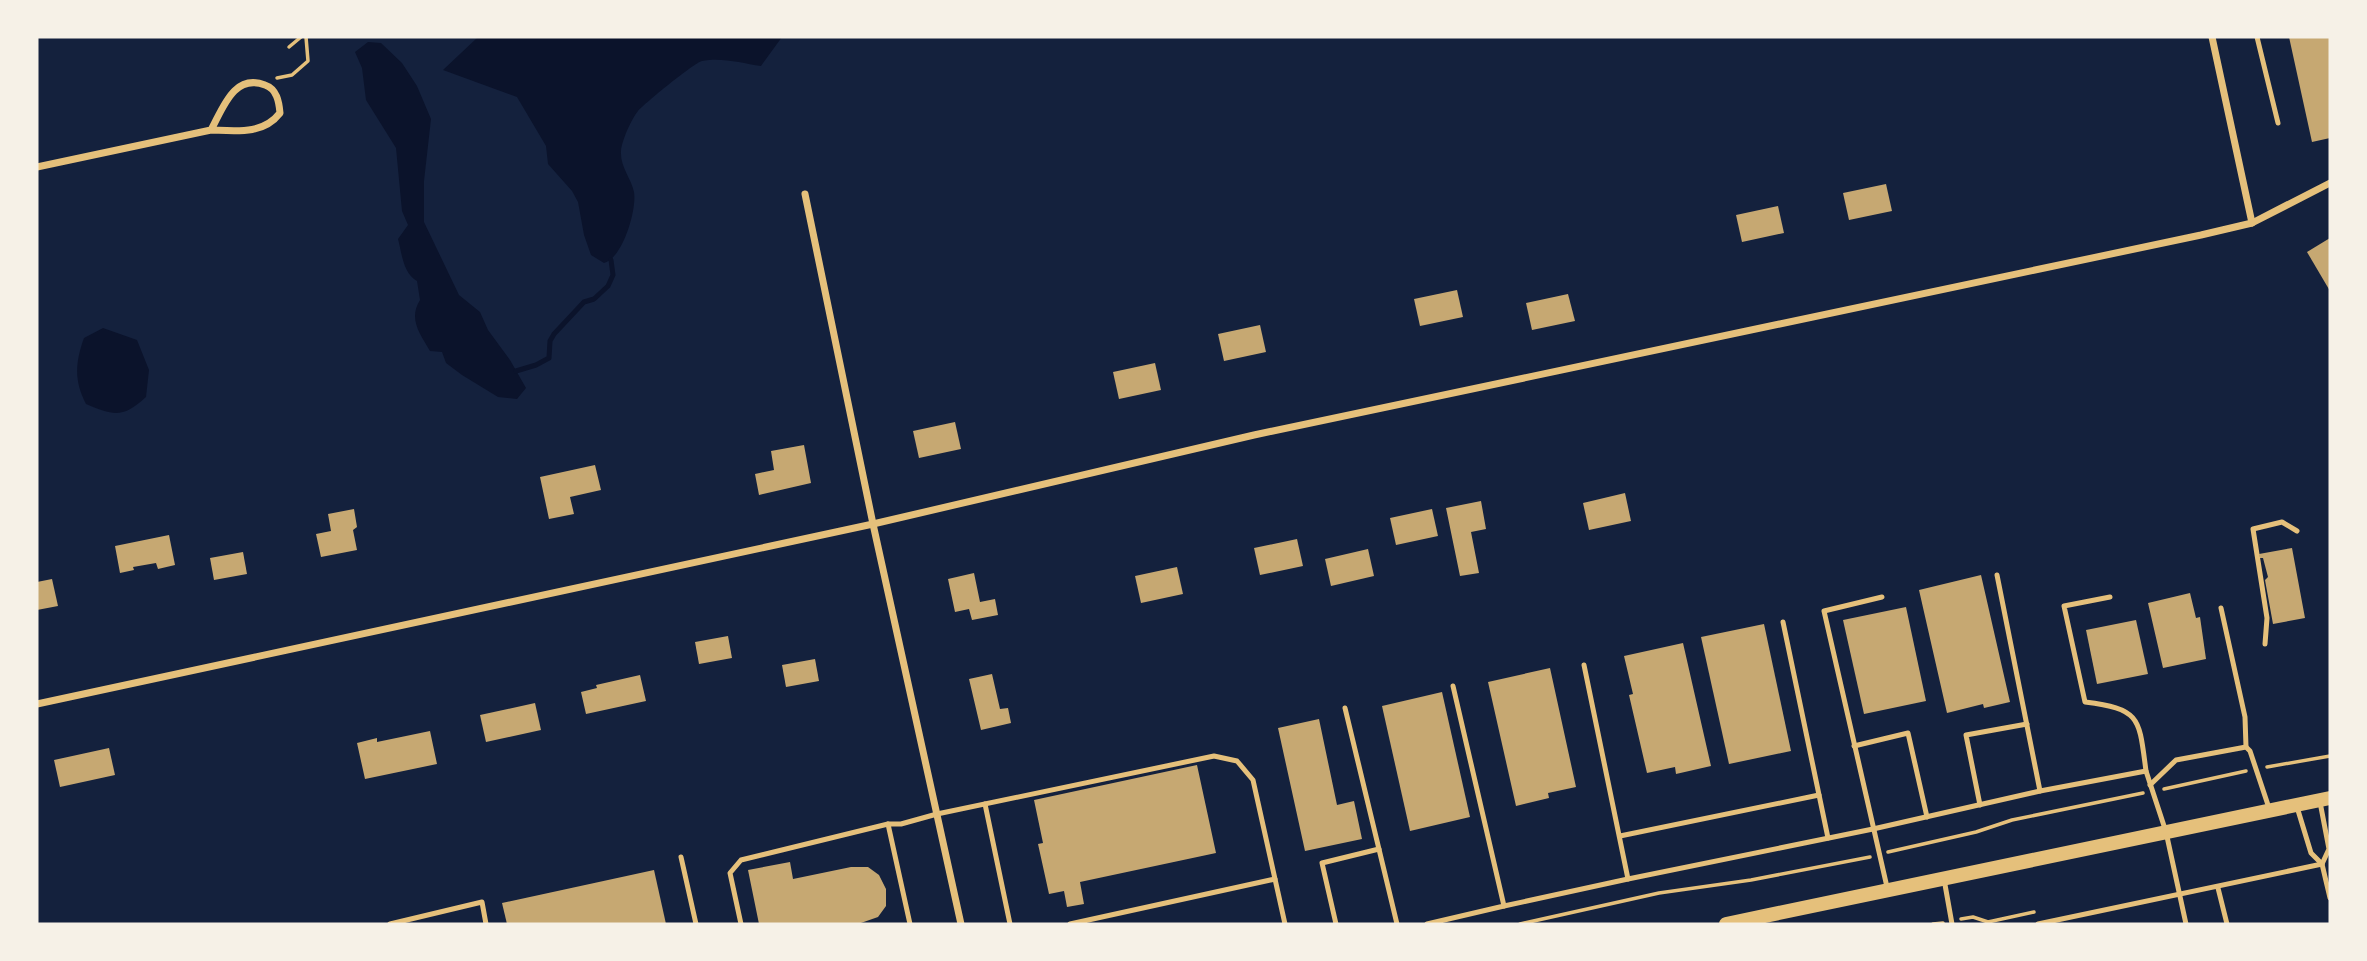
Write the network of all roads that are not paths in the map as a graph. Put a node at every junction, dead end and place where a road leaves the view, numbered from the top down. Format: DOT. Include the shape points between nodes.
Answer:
graph roads {
  1 [pos="2212,37"];
  2 [pos="2257,37"];
  3 [pos="2277,123"];
  4 [pos="211,130"];
  5 [pos="37,167"];
  6 [pos="2330,183"];
  7 [pos="804,194"];
  8 [pos="2252,223"];
  9 [pos="873,524"];
  10 [pos="2297,531"];
  11 [pos="1997,575"];
  12 [pos="1882,597"];
  13 [pos="2110,597"];
  14 [pos="2221,607"];
  15 [pos="1783,622"];
  16 [pos="2265,644"];
  17 [pos="1584,665"];
  18 [pos="1453,686"];
  19 [pos="37,704"];
  20 [pos="1345,708"];
  21 [pos="2027,724"];
  22 [pos="1854,746"];
  23 [pos="2246,747"];
  24 [pos="2146,771"];
  25 [pos="2151,788"];
  26 [pos="2040,791"];
  27 [pos="1819,794"];
  28 [pos="2325,799"];
  29 [pos="985,804"];
  30 [pos="1980,805"];
  31 [pos="2297,805"];
  32 [pos="2270,811"];
  33 [pos="937,814"];
  34 [pos="1927,817"];
  35 [pos="888,824"];
  36 [pos="1873,830"];
  37 [pos="2166,832"];
  38 [pos="1620,836"];
  39 [pos="1828,838"];
  40 [pos="1379,849"];
  41 [pos="681,857"];
  42 [pos="2322,864"];
  43 [pos="1275,879"];
  44 [pos="1629,879"];
  45 [pos="1944,879"];
  46 [pos="2218,888"];
  47 [pos="1888,890"];
  48 [pos="2180,896"];
  49 [pos="2330,898"];
  50 [pos="1504,906"];
  51 [pos="2069,921"];
  52 [pos="1952,923"];
  53 [pos="390,924"];
  54 [pos="486,924"];
  55 [pos="696,924"];
  56 [pos="741,924"];
  57 [pos="911,924"];
  58 [pos="961,924"];
  59 [pos="1010,924"];
  60 [pos="1070,924"];
  61 [pos="1285,924"];
  62 [pos="1335,924"];
  63 [pos="1396,924"];
  64 [pos="1427,924"];
  65 [pos="1726,924"];
  66 [pos="2038,924"];
  67 [pos="2186,924"];
  68 [pos="2227,924"];
  1 -- 8 [label="street"];
  2 -- 3 [label="lane"];
  4 -- 4 [label="street" via="238,87 256,82 270,86 279,104 280,113 274,120 263,128"];
  4 -- 5 [label="street"];
  6 -- 8 [label="street"];
  7 -- 9 [label="street"];
  8 -- 9 [label="street" via="1254,435"];
  9 -- 19 [label="street"];
  9 -- 33 [label="street"];
  10 -- 16 [label="lane" via="2282,522 2253,529 2267,618"];
  11 -- 21 [label="lane"];
  12 -- 22 [label="lane" via="1824,611"];
  13 -- 24 [label="lane" via="2064,606 2085,702 2116,706 2131,714 2142,736"];
  14 -- 23 [label="lane" via="2245,717"];
  15 -- 27 [label="lane"];
  17 -- 38 [label="lane"];
  18 -- 50 [label="lane"];
  20 -- 40 [label="lane"];
  21 -- 26 [label="lane"];
  21 -- 30 [label="lane" via="1966,735"];
  22 -- 34 [label="lane" via="1908,733"];
  22 -- 36 [label="lane"];
  23 -- 25 [label="lane" via="2176,760"];
  23 -- 32 [label="lane"];
  24 -- 25 [label="lane"];
  24 -- 26 [label="lane"];
  25 -- 37 [label="lane"];
  26 -- 30 [label="lane"];
  27 -- 38 [label="lane"];
  27 -- 39 [label="lane"];
  28 -- 31 [label="main road"];
  28 -- 42 [label="lane" via="2329,849"];
  29 -- 33 [label="lane"];
  29 -- 43 [label="lane" via="1214,756 1237,761 1253,780"];
  29 -- 59 [label="lane"];
  30 -- 34 [label="lane"];
  31 -- 32 [label="main road"];
  31 -- 42 [label="lane" via="2311,853"];
  32 -- 37 [label="main road"];
  33 -- 35 [label="lane"];
  33 -- 58 [label="street"];
  34 -- 36 [label="lane"];
  35 -- 56 [label="lane" via="741,860 730,873"];
  35 -- 57 [label="lane"];
  36 -- 39 [label="lane"];
  36 -- 47 [label="lane"];
  37 -- 45 [label="main road"];
  37 -- 48 [label="lane"];
  38 -- 44 [label="lane"];
  39 -- 44 [label="lane"];
  40 -- 62 [label="lane" via="1322,863"];
  40 -- 63 [label="lane"];
  41 -- 55 [label="lane"];
  42 -- 46 [label="lane"];
  42 -- 49 [label="lane"];
  43 -- 60 [label="lane"];
  43 -- 61 [label="lane"];
  44 -- 50 [label="lane"];
  45 -- 47 [label="main road"];
  45 -- 52 [label="lane"];
  46 -- 48 [label="lane"];
  46 -- 68 [label="lane"];
  47 -- 65 [label="main road"];
  48 -- 51 [label="lane"];
  48 -- 67 [label="lane"];
  50 -- 64 [label="lane"];
  51 -- 66 [label="lane"];
  53 -- 54 [label="lane" via="482,902"];
}
